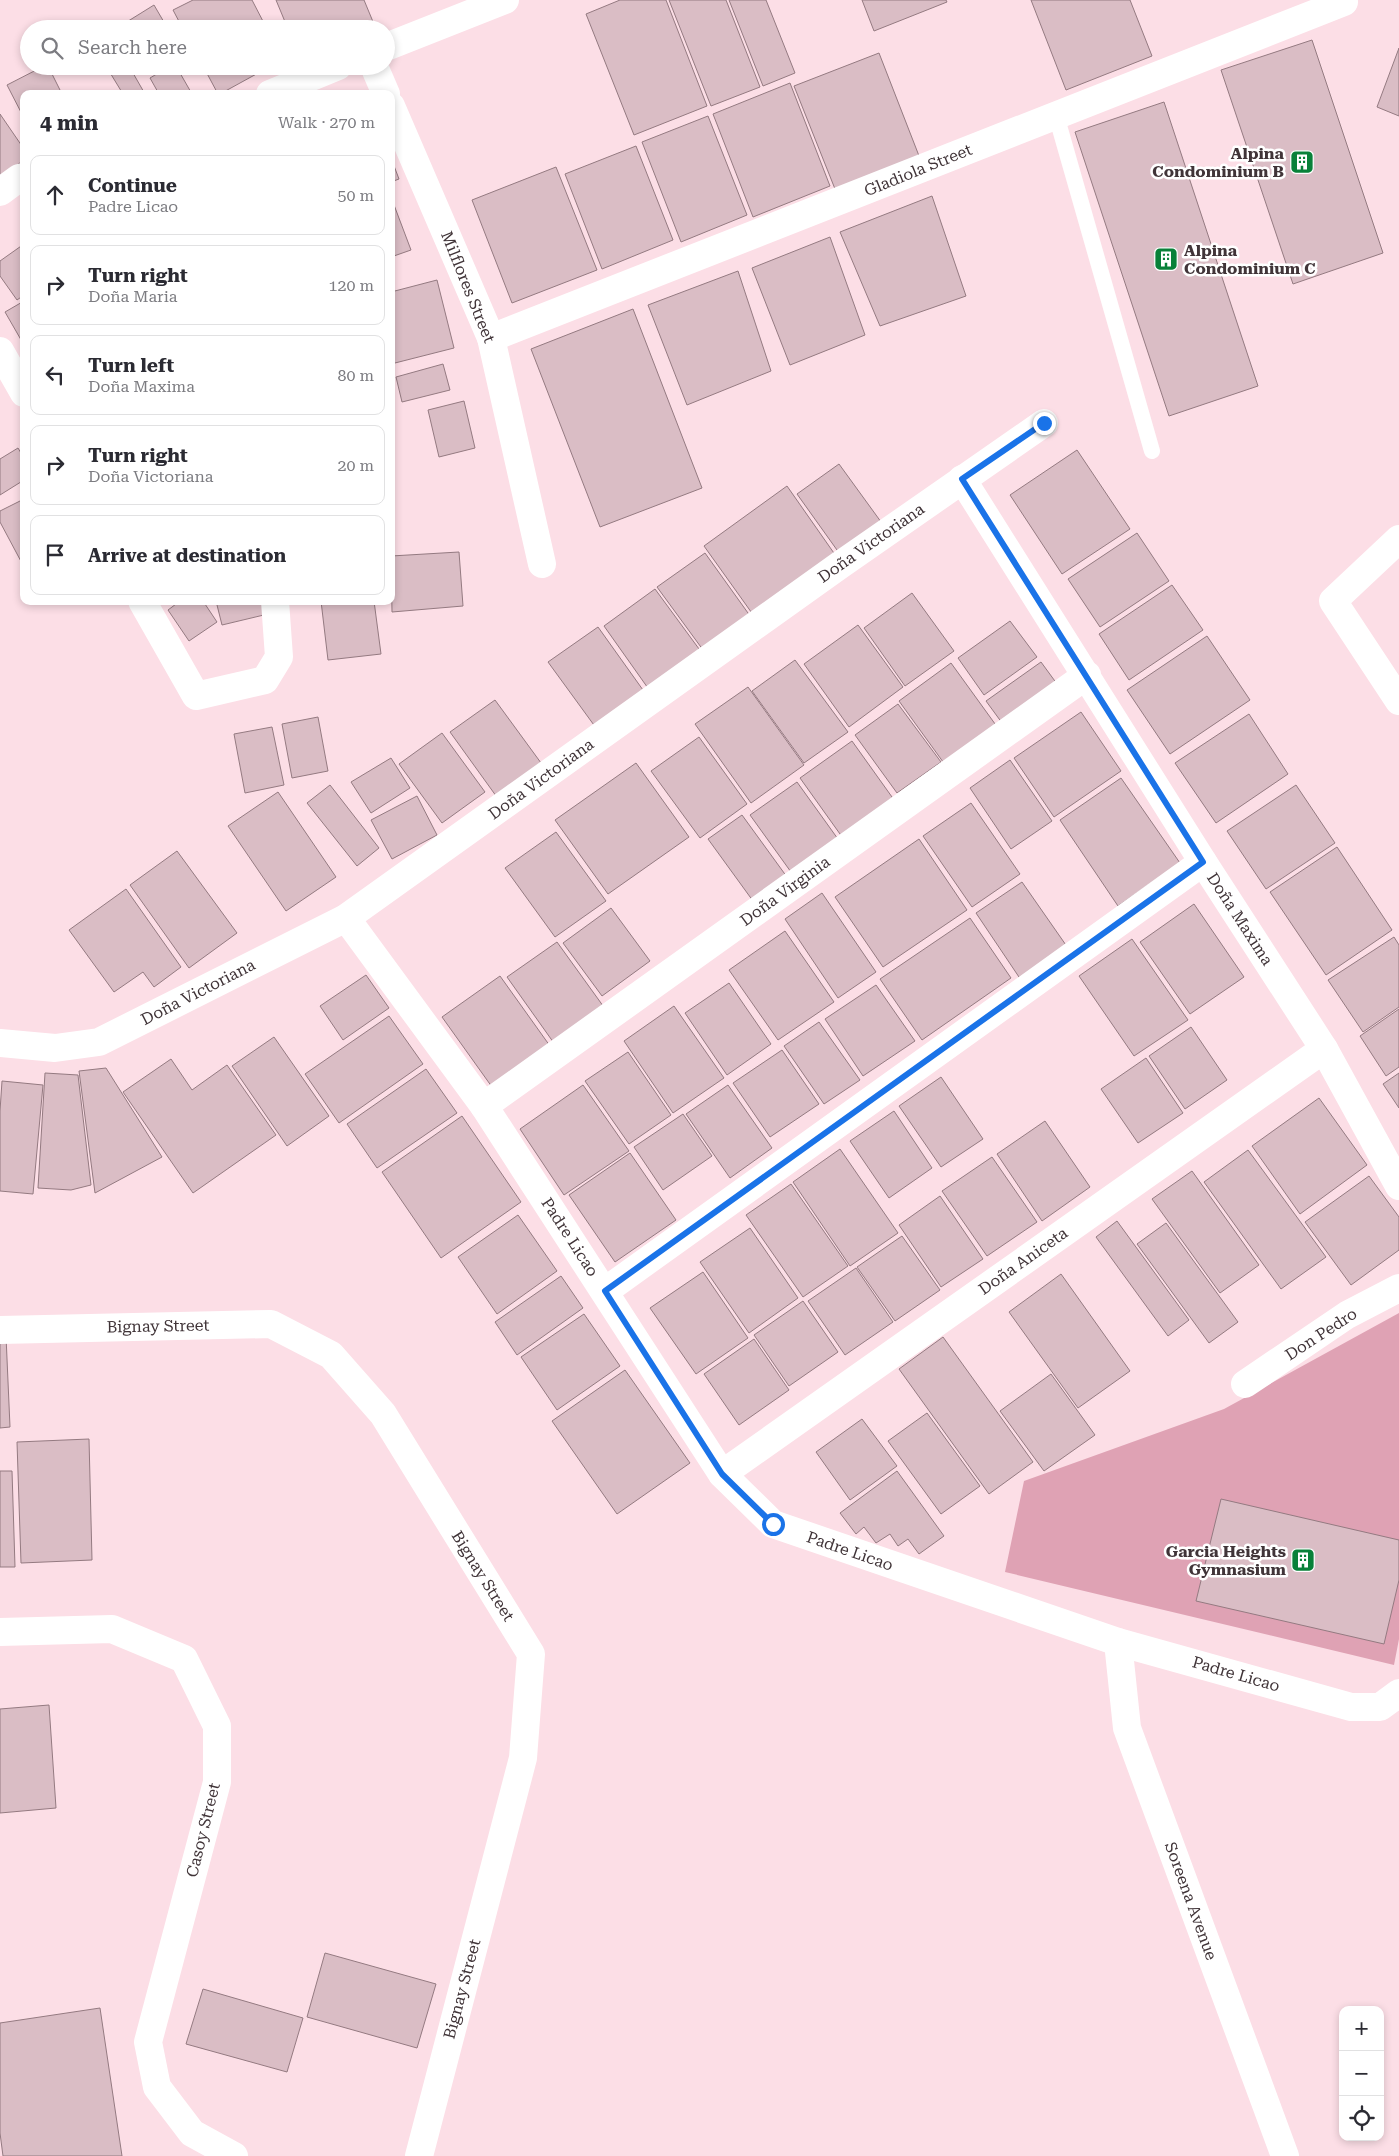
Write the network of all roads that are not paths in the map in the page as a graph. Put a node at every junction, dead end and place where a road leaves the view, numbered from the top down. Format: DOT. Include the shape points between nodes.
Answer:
graph roads {
  1 [pos="505,0"];
  2 [pos="1343,0"];
  3 [pos="395,43"];
  4 [pos="316,75"];
  5 [pos="378,75"];
  6 [pos="280,90"];
  7 [pos="384,90"];
  8 [pos="395,115"];
  9 [pos="1056,115"];
  10 [pos="20,178"];
  11 [pos="0,192"];
  12 [pos="491,338"];
  13 [pos="0,351"];
  14 [pos="20,386"];
  15 [pos="1044,423"];
  16 [pos="1152,451"];
  17 [pos="962,479"];
  18 [pos="1399,539"];
  19 [pos="542,564"];
  20 [pos="144,605"];
  21 [pos="276,605"];
  22 [pos="1087,675"];
  23 [pos="1399,701"];
  24 [pos="1203,862"];
  25 [pos="346,918"];
  26 [pos="0,1043"];
  27 [pos="1324,1049"];
  28 [pos="484,1106"];
  29 [pos="1399,1186"];
  30 [pos="1399,1288"];
  31 [pos="605,1291"];
  32 [pos="0,1330"];
  33 [pos="1245,1384"];
  34 [pos="722,1474"];
  35 [pos="0,1632"];
  36 [pos="1118,1642"];
  37 [pos="1399,1694"];
  38 [pos="234,2156"];
  39 [pos="419,2156"];
  40 [pos="1285,2156"];
  1 -- 3 [label="street"];
  2 -- 9 [label="street, Gladiola Street"];
  4 -- 6 [label="street"];
  5 -- 7 [label="street"];
  8 -- 12 [label="street, Milflores Street"];
  9 -- 12 [label="street, Gladiola Street"];
  9 -- 16 [label="lane"];
  10 -- 11 [label="street"];
  12 -- 19 [label="street, Milflores Street"];
  13 -- 14 [label="street"];
  15 -- 17 [label="street, Doña Victoriana"];
  17 -- 22 [label="street, Doña Maxima"];
  17 -- 25 [label="street, Doña Victoriana"];
  18 -- 23 [label="street" via="1333,600"];
  20 -- 21 [label="street" via="196,696 265,680 279,657"];
  22 -- 24 [label="street, Doña Maxima"];
  22 -- 28 [label="street, Doña Virginia"];
  24 -- 27 [label="street, Doña Maxima"];
  24 -- 31 [label="street"];
  25 -- 26 [label="street, Doña Victoriana" via="99,1042 55,1048"];
  25 -- 28 [label="street, Padre Licao"];
  27 -- 29 [label="street, Doña Maxima"];
  27 -- 34 [label="street, Doña Aniceta"];
  28 -- 31 [label="street, Padre Licao"];
  30 -- 33 [label="street, Don Pedro" via="1348,1315"];
  31 -- 34 [label="street, Padre Licao"];
  32 -- 39 [label="street, Bignay Street" via="270,1324 331,1355 383,1414 531,1654 523,1758"];
  34 -- 36 [label="street, Padre Licao" via="773,1524"];
  35 -- 38 [label="street, Casoy Street" via="112,1629 184,1659 217,1726 217,1782 148,2042 158,2087 192,2133"];
  36 -- 37 [label="street, Padre Licao" via="1351,1707 1380,1707"];
  36 -- 40 [label="street, Soreena Avenue" via="1127,1728"];
}
